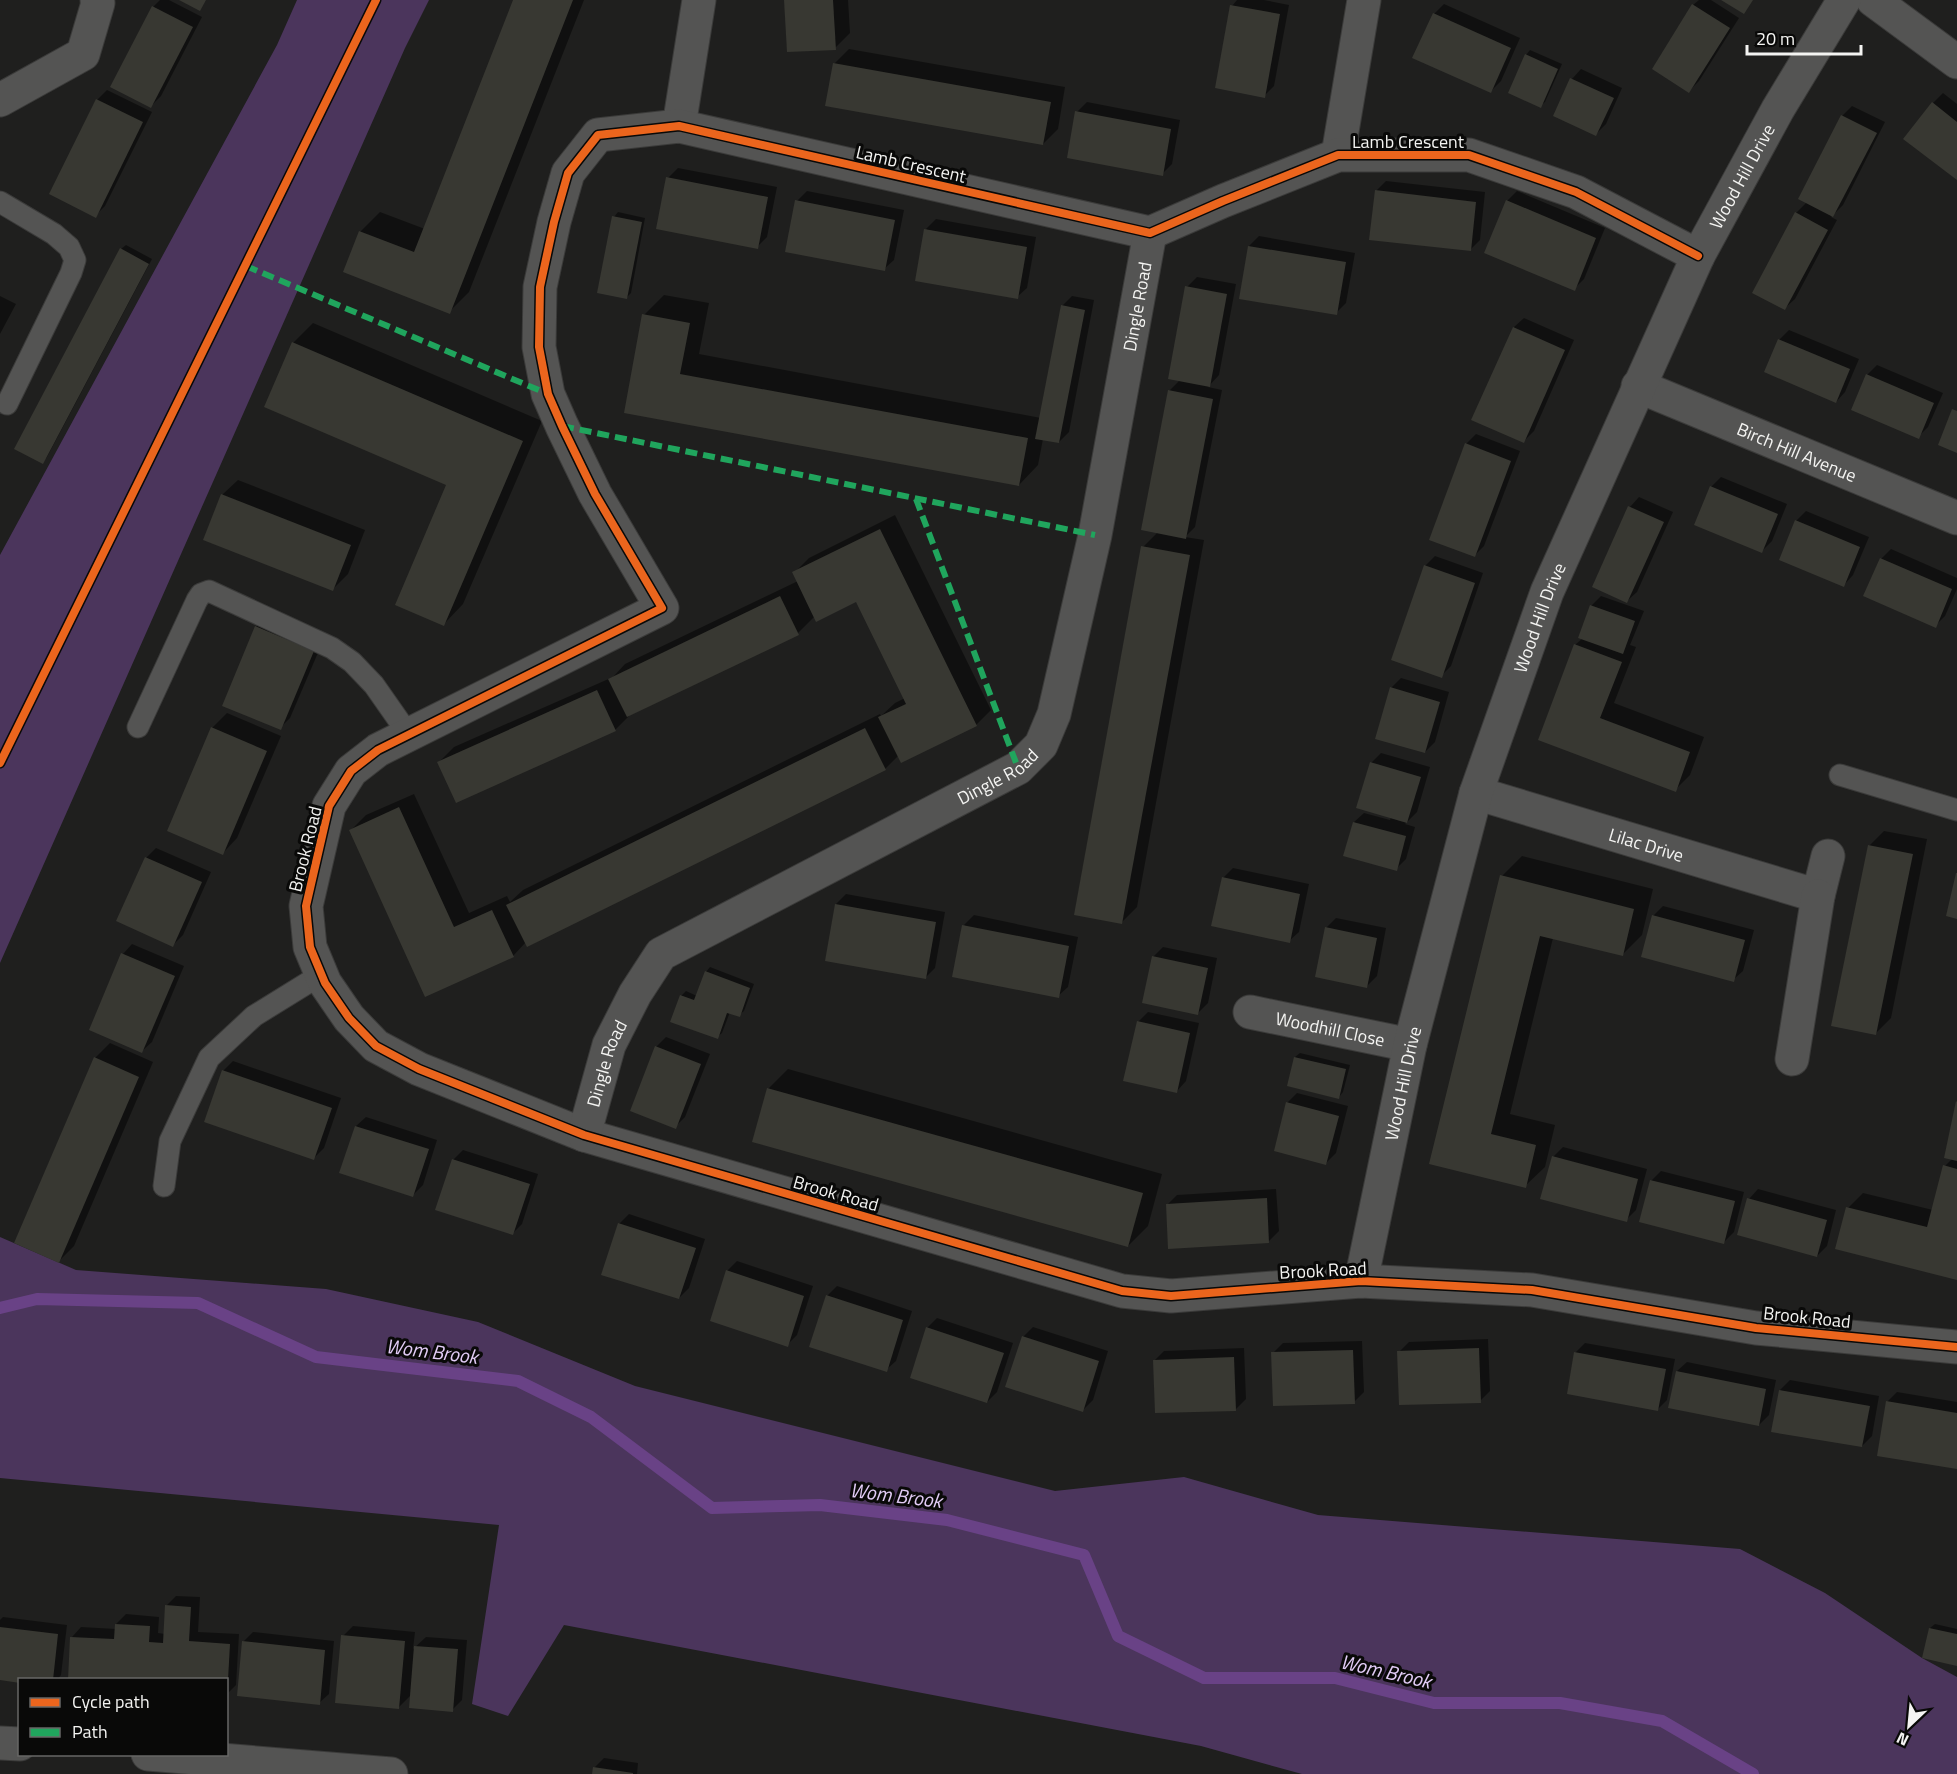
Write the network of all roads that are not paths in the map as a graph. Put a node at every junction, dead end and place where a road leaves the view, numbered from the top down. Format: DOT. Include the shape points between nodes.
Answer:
graph roads {
  1 [pos="97,0"];
  2 [pos="699,0"];
  3 [pos="1364,0"];
  4 [pos="1844,0"];
  5 [pos="1873,0"];
  6 [pos="1957,62"];
  7 [pos="0,100"];
  8 [pos="679,126"];
  9 [pos="1338,155"];
  10 [pos="0,202"];
  11 [pos="1150,234"];
  12 [pos="1698,255"];
  13 [pos="1638,386"];
  14 [pos="6,404"];
  15 [pos="1957,518"];
  16 [pos="662,609"];
  17 [pos="138,727"];
  18 [pos="409,735"];
  19 [pos="1840,775"];
  20 [pos="1476,793"];
  21 [pos="1957,810"];
  22 [pos="1828,856"];
  23 [pos="1818,896"];
  24 [pos="322,974"];
  25 [pos="1250,1012"];
  26 [pos="1410,1045"];
  27 [pos="1792,1059"];
  28 [pos="584,1135"];
  29 [pos="164,1186"];
  30 [pos="1361,1281"];
  31 [pos="1957,1347"];
  32 [pos="0,1743"];
  33 [pos="18,1744"];
  34 [pos="161,1756"];
  35 [pos="391,1774"];
  1 -- 7 [label="street" via="83,54"];
  2 -- 8 [label="street"];
  3 -- 9 [label="street"];
  4 -- 12 [label="street, Wood Hill Drive" via="1778,109"];
  5 -- 6 [label="street"];
  8 -- 11 [label="street, Lamb Crescent"];
  8 -- 16 [label="street, Lamb Crescent" via="597,135 568,173 540,287 539,347 548,394 595,494"];
  9 -- 11 [label="street, Lamb Crescent"];
  9 -- 12 [label="street, Lamb Crescent" via="1469,155 1576,192"];
  10 -- 14 [label="lane" via="54,234 69,247 75,260"];
  11 -- 28 [label="street, Dingle Road" via="1095,536 1054,714 1041,745 1018,768 660,954 609,1045"];
  12 -- 13 [label="street, Wood Hill Drive"];
  13 -- 15 [label="street, Birch Hill Avenue"];
  13 -- 20 [label="street, Wood Hill Drive" via="1547,592"];
  16 -- 18 [label="street, Brook Road"];
  17 -- 18 [label="lane" via="197,600 209,591 332,648 352,662 374,685"];
  18 -- 24 [label="street, Brook Road" via="378,750 351,771 329,806 306,906 310,947"];
  19 -- 21 [label="lane"];
  20 -- 23 [label="street, Lilac Drive"];
  20 -- 26 [label="street, Wood Hill Drive"];
  22 -- 23 [label="street"];
  23 -- 27 [label="street"];
  24 -- 28 [label="street, Brook Road" via="349,1018 376,1046 419,1069"];
  24 -- 29 [label="lane" via="254,1016 209,1058 170,1142"];
  25 -- 26 [label="street, Woodhill Close"];
  26 -- 30 [label="street, Wood Hill Drive"];
  28 -- 30 [label="street, Brook Road" via="1122,1291 1171,1296"];
  30 -- 31 [label="street, Brook Road" via="1532,1290 1756,1328"];
  32 -- 33 [label="street"];
  34 -- 35 [label="street"];
}
